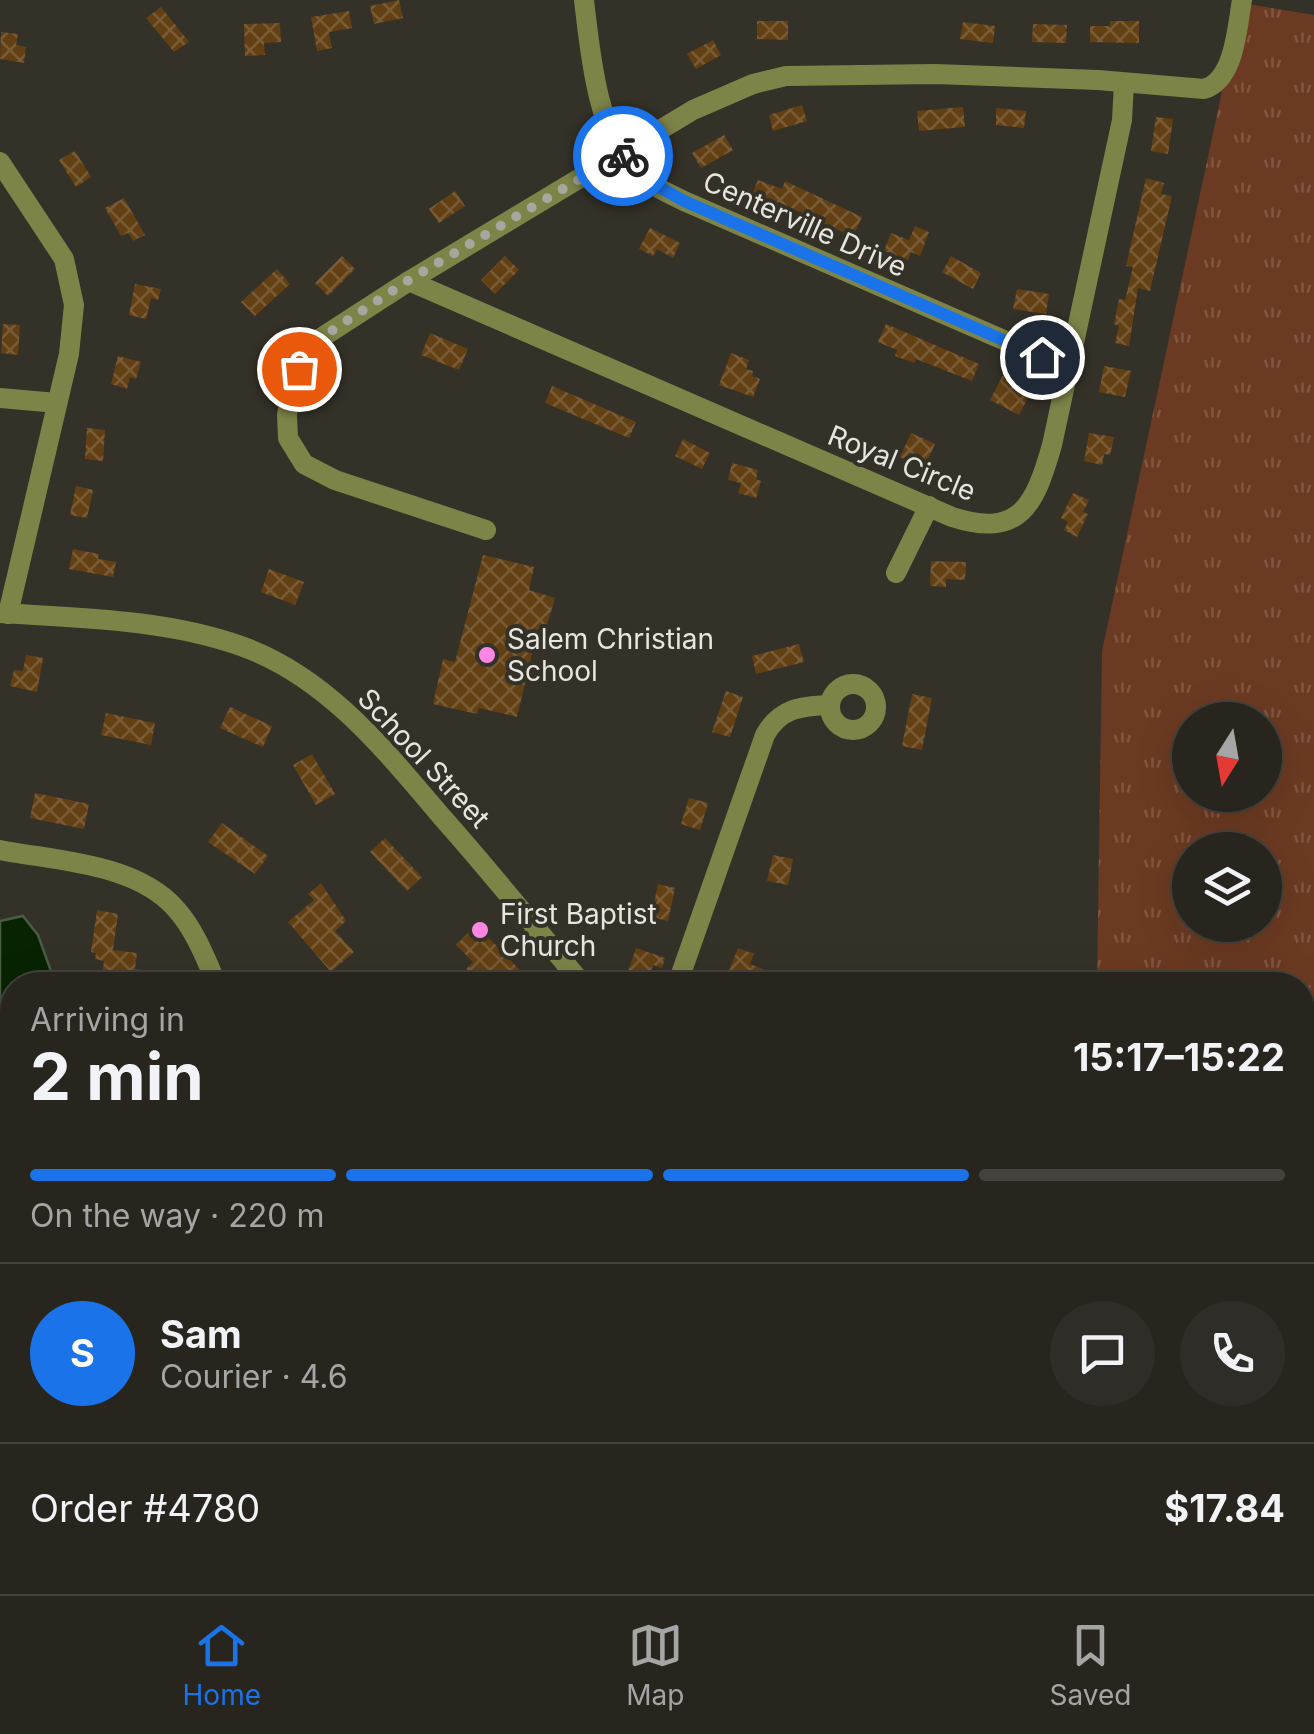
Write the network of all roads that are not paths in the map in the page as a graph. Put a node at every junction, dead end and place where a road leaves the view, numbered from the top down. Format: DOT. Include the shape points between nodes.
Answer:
graph roads {
  1 [pos="584,0"];
  2 [pos="1242,0"];
  3 [pos="1124,83"];
  4 [pos="622,154"];
  5 [pos="0,163"];
  6 [pos="409,280"];
  7 [pos="1068,368"];
  8 [pos="0,398"];
  9 [pos="57,403"];
  10 [pos="928,506"];
  11 [pos="486,530"];
  12 [pos="896,573"];
  13 [pos="4,614"];
  14 [pos="830,705"];
  15 [pos="0,850"];
  16 [pos="211,972"];
  17 [pos="572,972"];
  18 [pos="682,972"];
  1 -- 4 [label="street, Centerville Drive" via="600,96"];
  2 -- 3 [label="street" via="1232,53 1213,86"];
  3 -- 4 [label="street" via="786,76 693,110"];
  3 -- 7 [label="street, Royal Circle" via="1122,120"];
  4 -- 6 [label="street"];
  4 -- 7 [label="street, Centerville Drive" via="642,177 684,201"];
  5 -- 9 [label="street" via="55,242 73,288 74,321"];
  6 -- 10 [label="street, Royal Circle"];
  6 -- 11 [label="street" via="307,347 291,390 288,438 304,464 336,480"];
  7 -- 10 [label="street, Royal Circle" via="1044,475 1017,518 984,525"];
  8 -- 9 [label="street"];
  9 -- 13 [label="street"];
  10 -- 12 [label="street"];
  13 -- 17 [label="street, School Street" via="187,632 240,646 292,671 365,730"];
  14 -- 18 [label="street" via="789,710 764,735"];
  15 -- 16 [label="street" via="111,872 161,894 188,924"];
}
